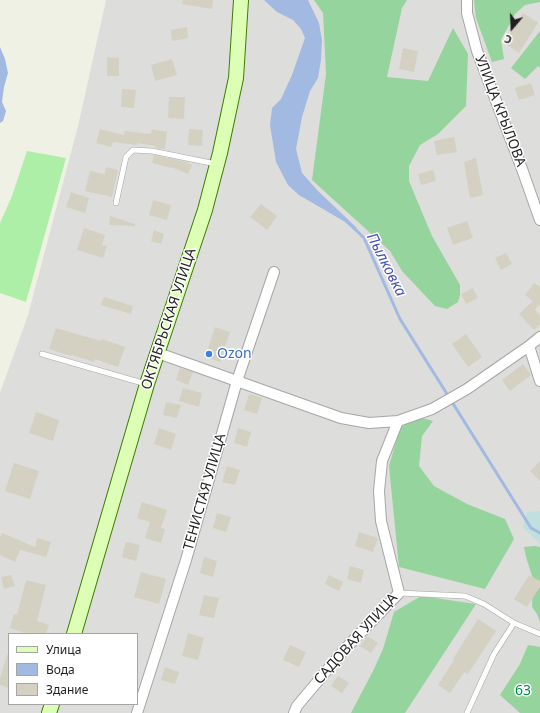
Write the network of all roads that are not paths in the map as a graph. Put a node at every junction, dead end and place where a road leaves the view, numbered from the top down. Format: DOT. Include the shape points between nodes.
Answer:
graph roads {
  1 [pos="240,0"];
  2 [pos="467,0"];
  3 [pos="217,164"];
  4 [pos="116,202"];
  5 [pos="540,220"];
  6 [pos="274,272"];
  7 [pos="540,337"];
  8 [pos="529,346"];
  9 [pos="158,353"];
  10 [pos="42,354"];
  11 [pos="237,381"];
  12 [pos="540,381"];
  13 [pos="147,384"];
  14 [pos="398,421"];
  15 [pos="400,592"];
  16 [pos="514,623"];
  17 [pos="74,633"];
  18 [pos="540,634"];
  19 [pos="137,713"];
  20 [pos="294,713"];
  21 [pos="467,713"];
  1 -- 3 [label="street, ОКТЯБРЬСКАЯ УЛИЦА" via="236,78"];
  2 -- 5 [label="street, УЛИЦА КРЫЛОВА" via="467,13 477,51"];
  3 -- 4 [label="lane" via="152,151 133,150 126,157"];
  3 -- 9 [label="street, ОКТЯБРЬСКАЯ УЛИЦА" via="205,210"];
  6 -- 11 [label="street, ТЕНИСТАЯ УЛИЦА"];
  7 -- 8 [label="street"];
  8 -- 12 [label="street"];
  8 -- 14 [label="street" via="467,390 432,410"];
  9 -- 11 [label="street"];
  9 -- 13 [label="street, ОКТЯБРЬСКАЯ УЛИЦА"];
  10 -- 13 [label="lane"];
  11 -- 14 [label="street" via="341,418 370,423"];
  11 -- 19 [label="street, ТЕНИСТАЯ УЛИЦА" via="186,560"];
  13 -- 17 [label="street, ОКТЯБРЬСКАЯ УЛИЦА"];
  14 -- 15 [label="street, САДОВАЯ УЛИЦА" via="382,461 379,491 381,521"];
  15 -- 16 [label="lane" via="465,596 484,604"];
  15 -- 20 [label="street, САДОВАЯ УЛИЦА" via="344,650 297,706"];
  16 -- 18 [label="lane"];
  16 -- 21 [label="lane" via="494,654"];
}
